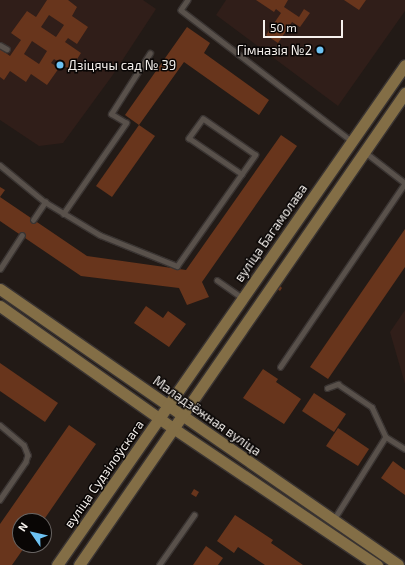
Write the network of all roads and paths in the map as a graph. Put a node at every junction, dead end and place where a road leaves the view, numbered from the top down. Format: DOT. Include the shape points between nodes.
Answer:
graph roads {
  1 [pos="188,0"];
  2 [pos="0,45"];
  3 [pos="7,50"];
  4 [pos="150,52"];
  5 [pos="405,65"];
  6 [pos="405,93"];
  7 [pos="352,141"];
  8 [pos="365,152"];
  9 [pos="0,165"];
  10 [pos="242,174"];
  11 [pos="405,183"];
  12 [pos="45,202"];
  13 [pos="63,214"];
  14 [pos="33,220"];
  15 [pos="22,235"];
  16 [pos="0,269"];
  17 [pos="217,280"];
  18 [pos="0,289"];
  19 [pos="243,298"];
  20 [pos="0,306"];
  21 [pos="280,367"];
  22 [pos="327,388"];
  23 [pos="168,405"];
  24 [pos="181,415"];
  25 [pos="160,418"];
  26 [pos="0,425"];
  27 [pos="173,428"];
  28 [pos="386,437"];
  29 [pos="405,449"];
  30 [pos="0,500"];
  31 [pos="194,515"];
  32 [pos="334,520"];
  33 [pos="57,565"];
  34 [pos="79,565"];
  35 [pos="159,565"];
  36 [pos="376,565"];
  37 [pos="398,565"];
  1 -- 7 [label="lane" via="181,10"];
  2 -- 3 [label="lane"];
  4 -- 13 [label="lane" via="111,114 126,123"];
  5 -- 7 [label="main road, вуліца Багамолава"];
  6 -- 8 [label="main road"];
  7 -- 8 [label="main road"];
  7 -- 19 [label="main road, вуліца Багамолава"];
  8 -- 11 [label="lane"];
  8 -- 24 [label="main road"];
  9 -- 12 [label="lane"];
  10 -- 10 [label="lane" via="255,155 203,119 189,138"];
  10 -- 13 [label="lane" via="177,266 100,235"];
  11 -- 21 [label="lane"];
  12 -- 13 [label="lane"];
  12 -- 14 [label="lane"];
  15 -- 16 [label="lane"];
  17 -- 19 [label="lane"];
  18 -- 23 [label="main road, Маладзёжная вуліца"];
  19 -- 23 [label="main road, вуліца Багамолава"];
  20 -- 25 [label="main road"];
  22 -- 28 [label="lane" via="338,384 372,407"];
  23 -- 24 [label="main road, Маладзёжная вуліца"];
  23 -- 25 [label="main road, вуліца Багамолава"];
  24 -- 27 [label="main road"];
  24 -- 32 [label="main road, Маладзёжная вуліца"];
  25 -- 27 [label="main road"];
  25 -- 33 [label="main road, вуліца Судзілоўскага"];
  26 -- 30 [label="lane" via="24,444 28,455"];
  27 -- 34 [label="main road"];
  27 -- 36 [label="main road"];
  28 -- 29 [label="lane"];
  28 -- 32 [label="lane"];
  31 -- 35 [label="lane"];
  32 -- 37 [label="main road, Маладзёжная вуліца"];
}
